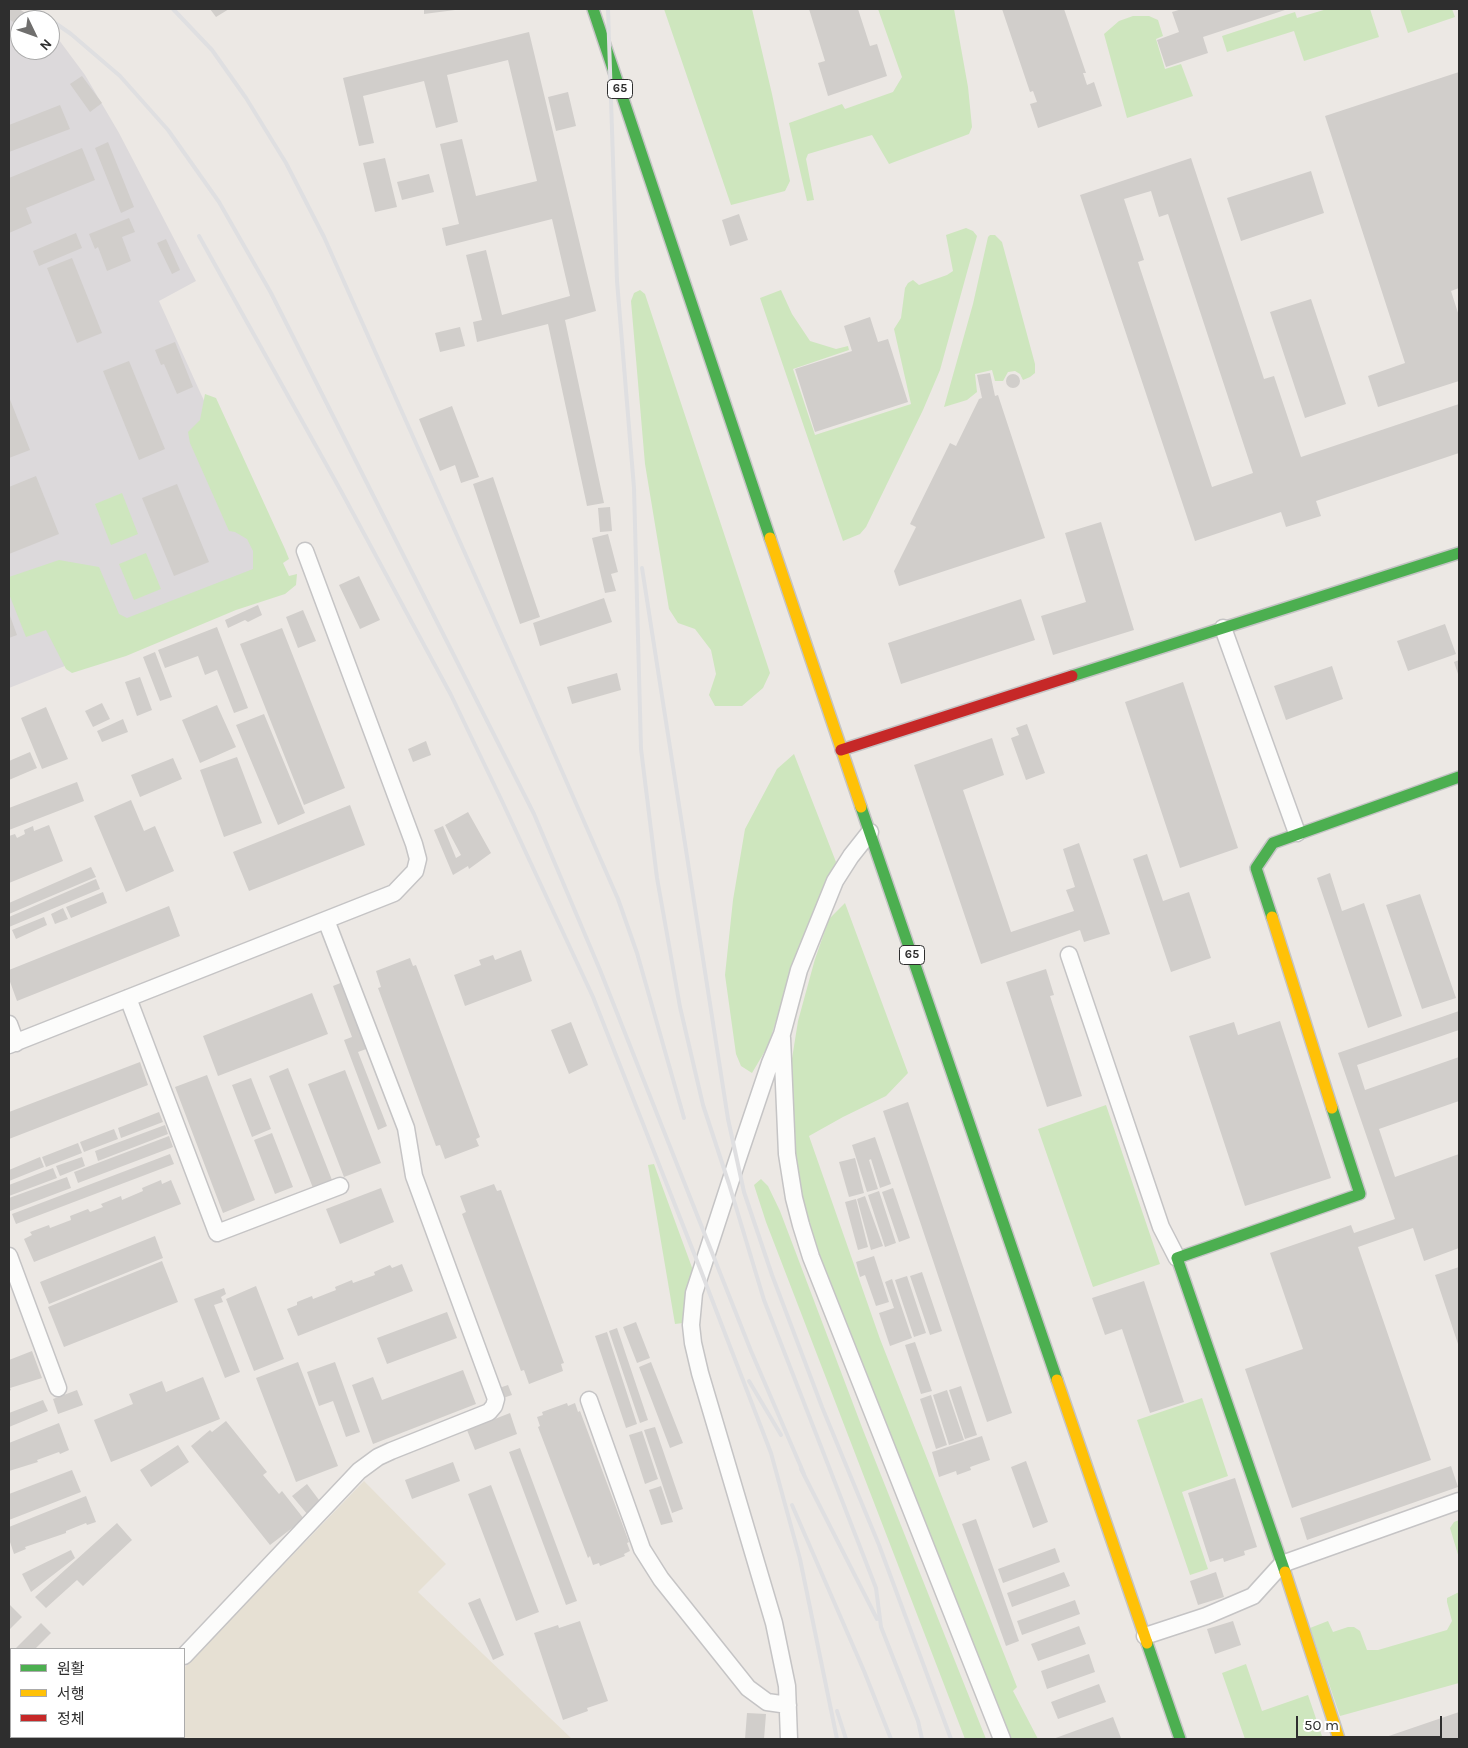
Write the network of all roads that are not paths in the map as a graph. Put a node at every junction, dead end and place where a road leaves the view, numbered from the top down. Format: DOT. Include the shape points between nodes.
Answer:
graph roads {
  1 [pos="593,9"];
  2 [pos="305,551"];
  3 [pos="1459,553"];
  4 [pos="1224,628"];
  5 [pos="841,750"];
  6 [pos="1459,777"];
  7 [pos="870,832"];
  8 [pos="1297,833"];
  9 [pos="326,920"];
  10 [pos="1069,955"];
  11 [pos="128,998"];
  12 [pos="9,1024"];
  13 [pos="782,1034"];
  14 [pos="12,1044"];
  15 [pos="340,1186"];
  16 [pos="9,1256"];
  17 [pos="1177,1258"];
  18 [pos="58,1388"];
  19 [pos="589,1400"];
  20 [pos="1459,1500"];
  21 [pos="1282,1564"];
  22 [pos="1145,1636"];
  23 [pos="185,1655"];
  24 [pos="788,1705"];
  25 [pos="789,1739"];
  26 [pos="1002,1739"];
  27 [pos="1180,1739"];
  28 [pos="1339,1739"];
  1 -- 5 [label="street, 65"];
  2 -- 9 [label="street" via="418,859 416,871 394,893"];
  3 -- 4 [label="street"];
  4 -- 5 [label="street"];
  4 -- 8 [label="street"];
  5 -- 7 [label="street, 65"];
  6 -- 8 [label="street"];
  7 -- 13 [label="street" via="835,881 799,970"];
  7 -- 22 [label="street, 65"];
  8 -- 17 [label="street" via="1273,843 1256,868 1360,1194"];
  9 -- 11 [label="street"];
  9 -- 23 [label="street" via="406,1128 414,1176 496,1399 489,1412 391,1451 359,1471"];
  10 -- 17 [label="street" via="1161,1227"];
  11 -- 14 [label="street"];
  11 -- 15 [label="street" via="217,1232"];
  12 -- 14 [label="street"];
  13 -- 24 [label="street" via="694,1292 691,1324 700,1374 774,1623 788,1686"];
  13 -- 26 [label="street" via="787,1154 801,1225"];
  16 -- 18 [label="street"];
  17 -- 21 [label="street"];
  19 -- 24 [label="street" via="642,1549 748,1688 767,1702"];
  20 -- 21 [label="street"];
  21 -- 22 [label="street" via="1253,1596"];
  21 -- 28 [label="street"];
  22 -- 27 [label="street, 65"];
  24 -- 25 [label="street"];
}
